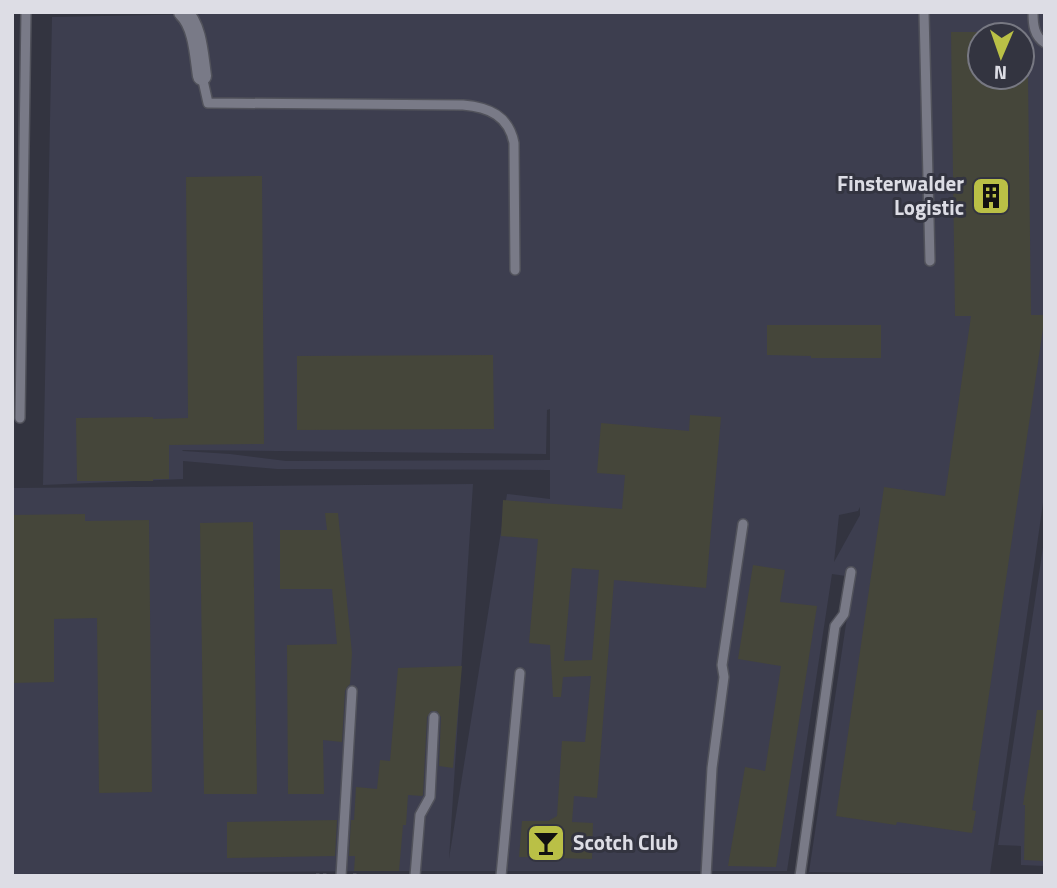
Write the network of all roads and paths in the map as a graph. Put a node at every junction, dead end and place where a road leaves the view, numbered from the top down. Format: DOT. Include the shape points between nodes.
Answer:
graph roads {
  1 [pos="26,12"];
  2 [pos="183,12"];
  3 [pos="924,12"];
  4 [pos="1033,12"];
  5 [pos="1045,43"];
  6 [pos="202,76"];
  7 [pos="930,261"];
  8 [pos="515,270"];
  9 [pos="17,312"];
  10 [pos="20,418"];
  11 [pos="743,524"];
  12 [pos="851,572"];
  13 [pos="520,673"];
  14 [pos="352,691"];
  15 [pos="433,717"];
  16 [pos="197,876"];
  17 [pos="341,876"];
  18 [pos="410,876"];
  19 [pos="415,876"];
  20 [pos="501,876"];
  21 [pos="706,876"];
  22 [pos="800,876"];
  1 -- 9 [label="lane"];
  2 -- 6 [label="street" via="194,34"];
  3 -- 7 [label="lane"];
  4 -- 5 [label="lane" via="1038,39"];
  6 -- 8 [label="lane" via="208,103 463,105 477,106 503,119 514,143"];
  9 -- 10 [label="lane"];
  11 -- 21 [label="lane" via="722,665"];
  12 -- 22 [label="lane" via="844,614 835,626"];
  13 -- 20 [label="lane"];
  14 -- 17 [label="lane"];
  15 -- 19 [label="lane" via="430,797 420,815"];
  16 -- 17 [label="path"];
  17 -- 18 [label="path"];
}
